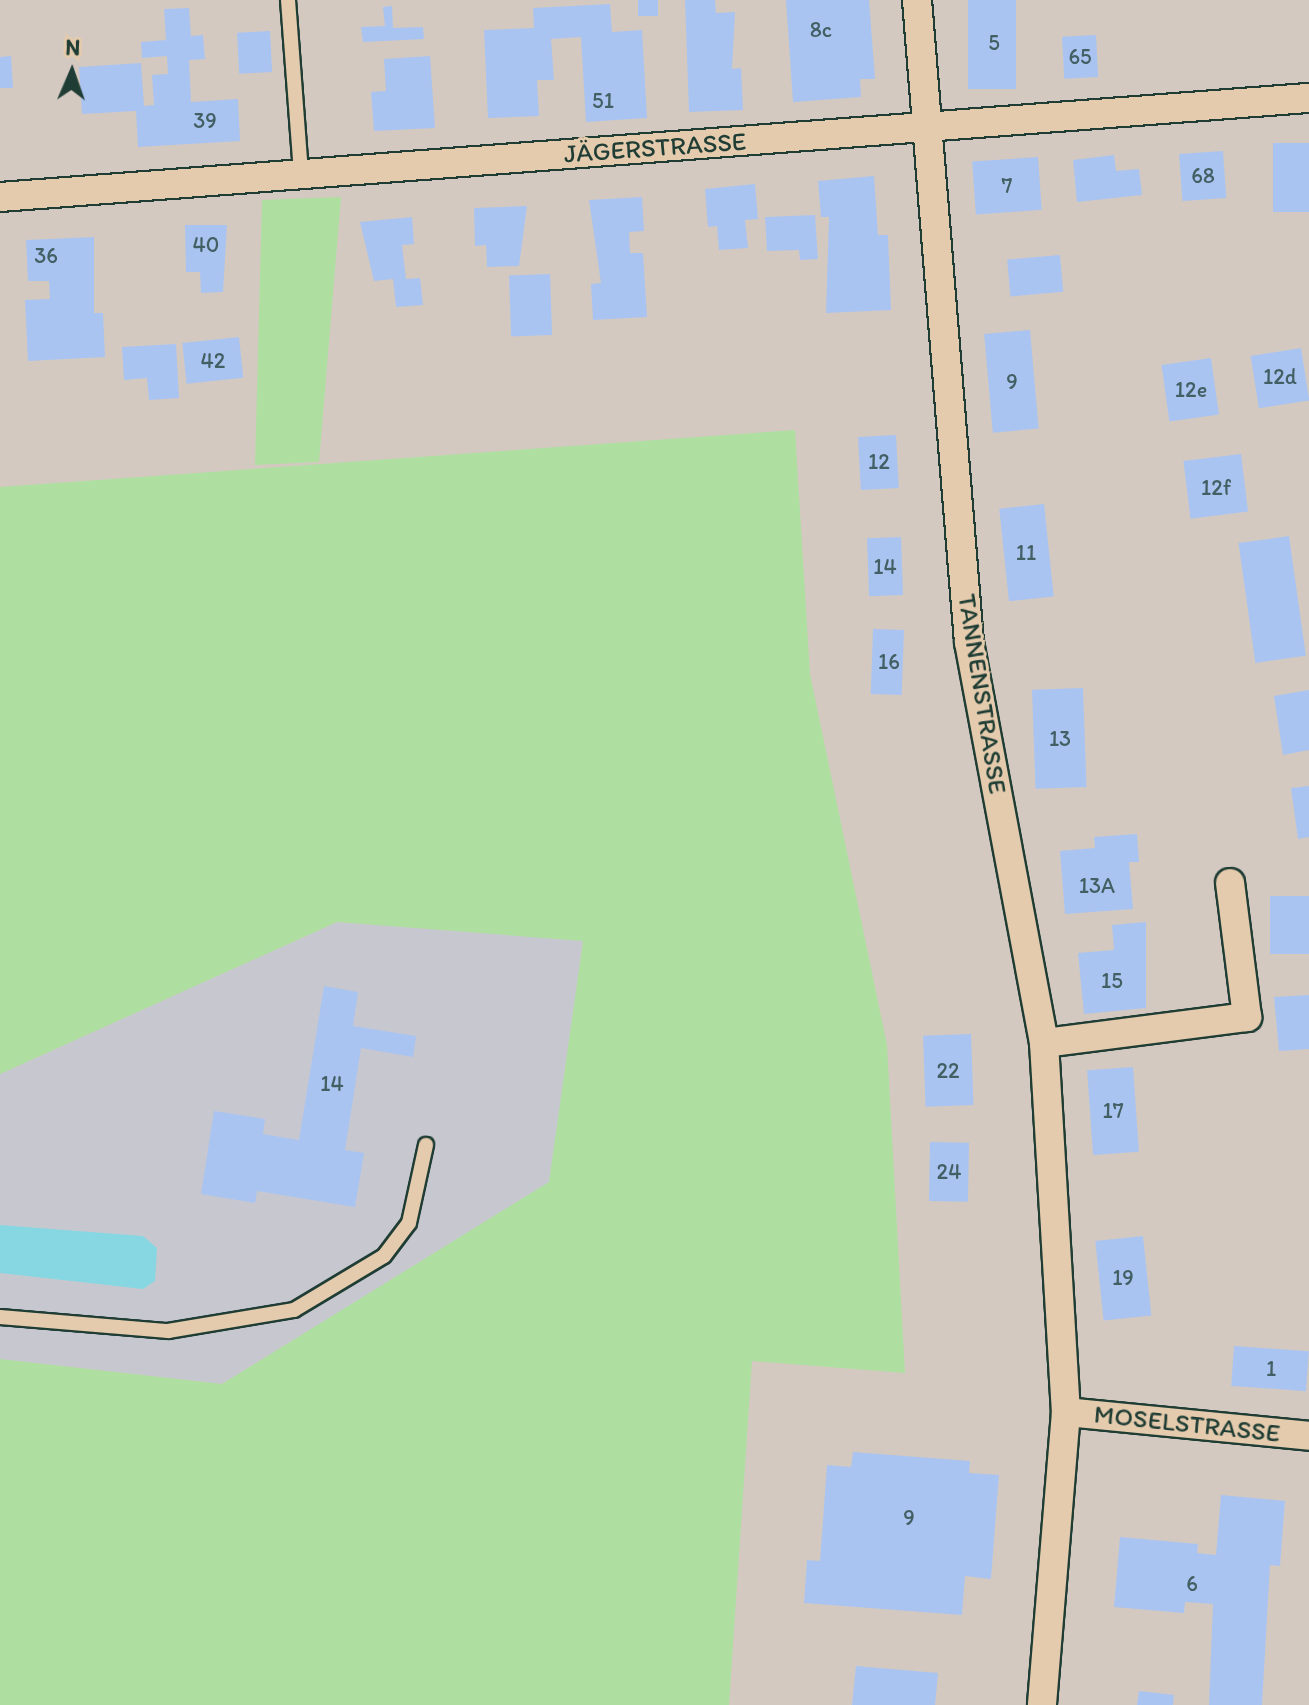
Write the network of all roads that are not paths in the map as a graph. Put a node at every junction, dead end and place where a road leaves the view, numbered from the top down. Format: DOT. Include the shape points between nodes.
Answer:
graph roads {
  1 [pos="288,0"];
  2 [pos="917,0"];
  3 [pos="1309,98"];
  4 [pos="927,130"];
  5 [pos="301,173"];
  6 [pos="0,197"];
  7 [pos="1230,883"];
  8 [pos="1044,1043"];
  9 [pos="426,1145"];
  10 [pos="0,1317"];
  11 [pos="1066,1412"];
  12 [pos="1309,1436"];
  13 [pos="1042,1705"];
  1 -- 5 [label="lane"];
  2 -- 4 [label="street, TANNENSTRASSE"];
  3 -- 4 [label="street, JÄGERSTRASSE"];
  4 -- 5 [label="street, JÄGERSTRASSE"];
  4 -- 8 [label="street, TANNENSTRASSE" via="969,642"];
  5 -- 6 [label="street, JÄGERSTRASSE"];
  7 -- 8 [label="street" via="1247,1017"];
  8 -- 11 [label="street, TANNENSTRASSE" via="1059,1385"];
  9 -- 10 [label="lane" via="409,1223 384,1256 294,1310 168,1331"];
  11 -- 12 [label="street, MOSELSTRASSE"];
  11 -- 13 [label="street, TANNENSTRASSE"];
}
